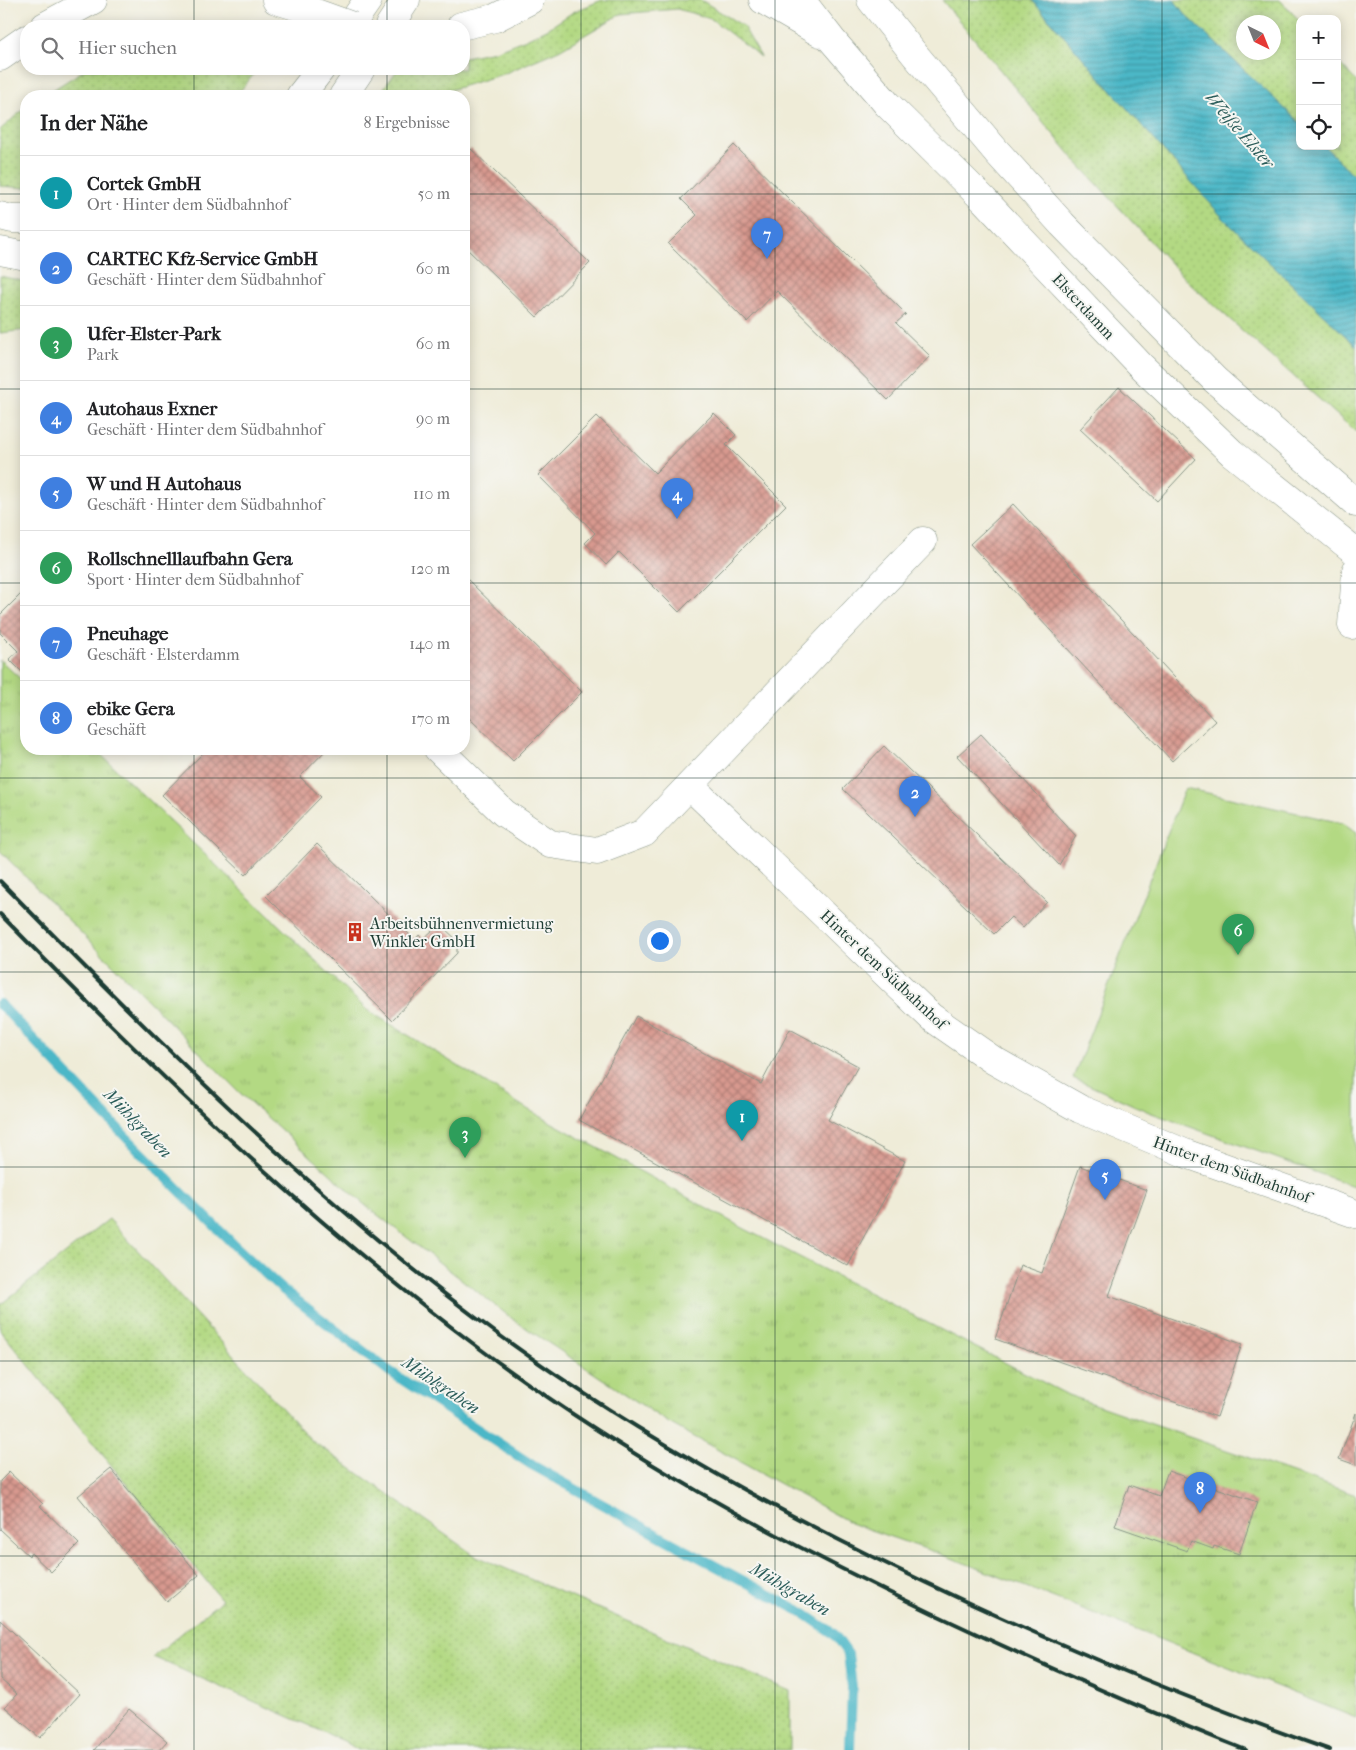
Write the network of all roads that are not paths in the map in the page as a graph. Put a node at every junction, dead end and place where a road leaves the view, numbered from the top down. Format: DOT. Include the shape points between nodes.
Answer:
graph roads {
  1 [pos="93,0"];
  2 [pos="276,0"];
  3 [pos="368,0"];
  4 [pos="406,0"];
  5 [pos="530,0"];
  6 [pos="763,0"];
  7 [pos="801,0"];
  8 [pos="871,0"];
  9 [pos="56,20"];
  10 [pos="335,20"];
  11 [pos="355,20"];
  12 [pos="393,20"];
  13 [pos="470,24"];
  14 [pos="832,40"];
  15 [pos="20,43"];
  16 [pos="0,57"];
  17 [pos="0,216"];
  18 [pos="20,219"];
  19 [pos="0,251"];
  20 [pos="20,255"];
  21 [pos="1356,503"];
  22 [pos="923,541"];
  23 [pos="1356,552"];
  24 [pos="1356,571"];
  25 [pos="1352,625"];
  26 [pos="444,755"];
  27 [pos="690,786"];
  28 [pos="1356,1214"];
  1 -- 9 [label="main road"];
  2 -- 10 [label="main road, bridge"];
  3 -- 11 [label="main road"];
  4 -- 12 [label="main road"];
  5 -- 13 [label="main road" via="495,18"];
  6 -- 14 [label="main road"];
  7 -- 14 [label="main road, Elsterdamm"];
  8 -- 21 [label="main road" via="996,151 1062,224 1215,380"];
  14 -- 23 [label="main road, Elsterdamm" via="888,104 1141,366 1232,453"];
  15 -- 16 [label="main road"];
  17 -- 18 [label="main road"];
  19 -- 20 [label="main road"];
  22 -- 27 [label="main road"];
  24 -- 25 [label="main road"];
  26 -- 27 [label="main road" via="504,813 550,844 596,851 644,833"];
  27 -- 28 [label="main road, Hinter dem Südbahnhof" via="930,1017 993,1060 1080,1109 1187,1154"];
}
